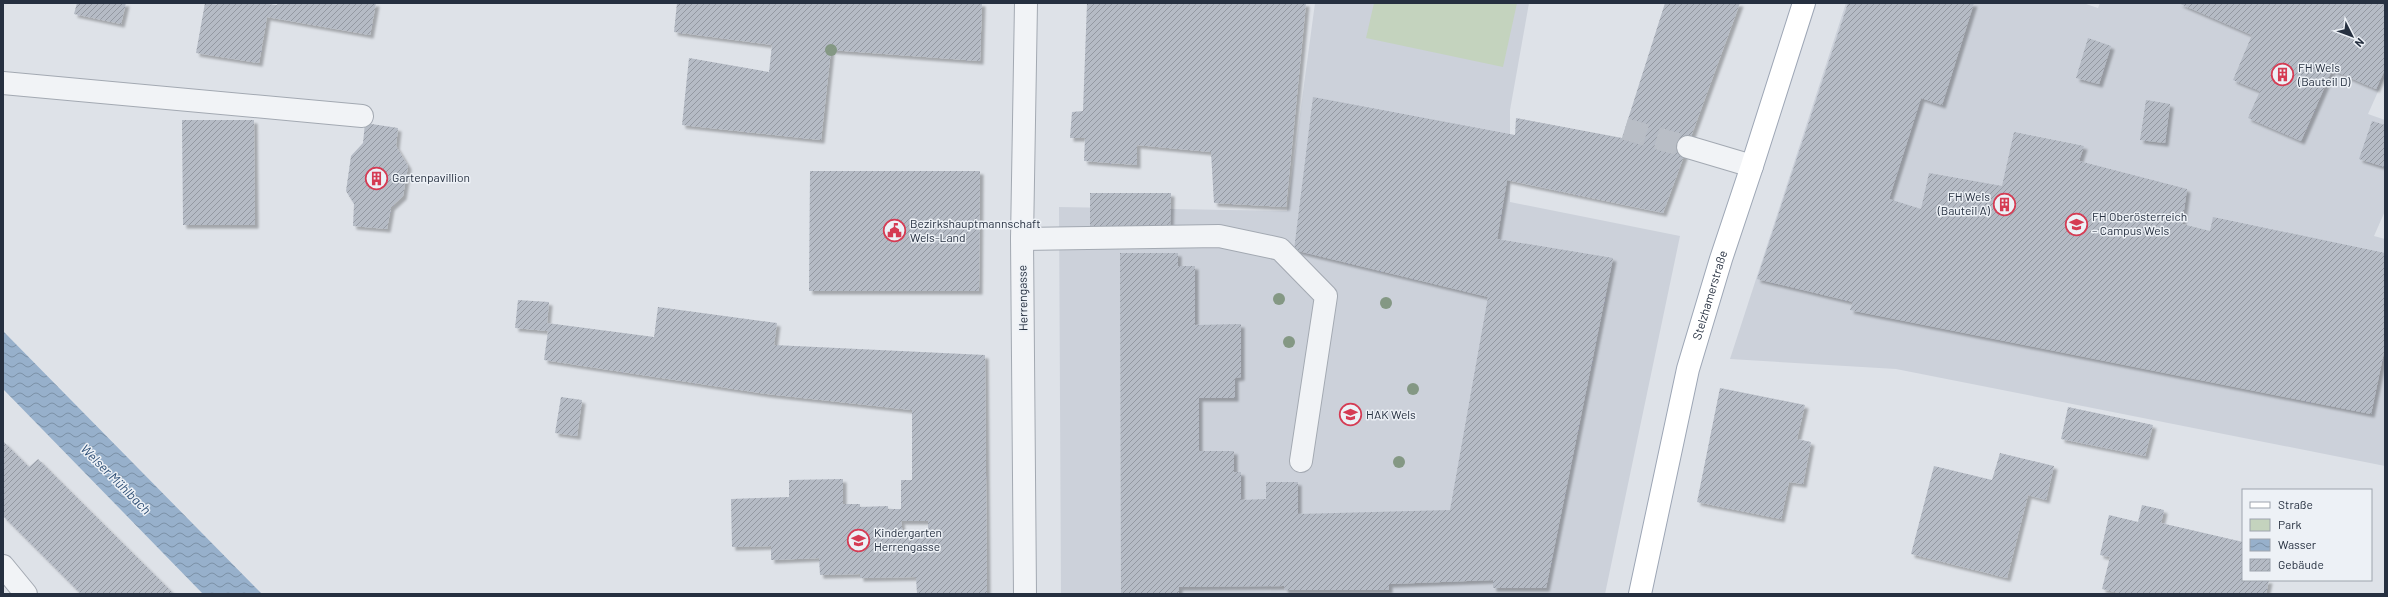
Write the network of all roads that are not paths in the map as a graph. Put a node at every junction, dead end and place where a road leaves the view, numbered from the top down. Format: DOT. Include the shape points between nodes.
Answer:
graph roads {
  1 [pos="1026,3"];
  2 [pos="1804,3"];
  3 [pos="3,83"];
  4 [pos="362,116"];
  5 [pos="1688,147"];
  6 [pos="1752,166"];
  7 [pos="1022,239"];
  8 [pos="1301,462"];
  9 [pos="3,566"];
  10 [pos="26,594"];
  11 [pos="1025,594"];
  12 [pos="1640,594"];
  1 -- 7 [label="street, Herrengasse"];
  2 -- 6 [label="main road, Stelzhamerstraße"];
  3 -- 4 [label="street"];
  5 -- 6 [label="street"];
  6 -- 12 [label="main road, Stelzhamerstraße" via="1688,369"];
  7 -- 8 [label="street" via="1219,236 1280,249 1326,296"];
  7 -- 11 [label="street, Herrengasse"];
  9 -- 10 [label="street"];
}
